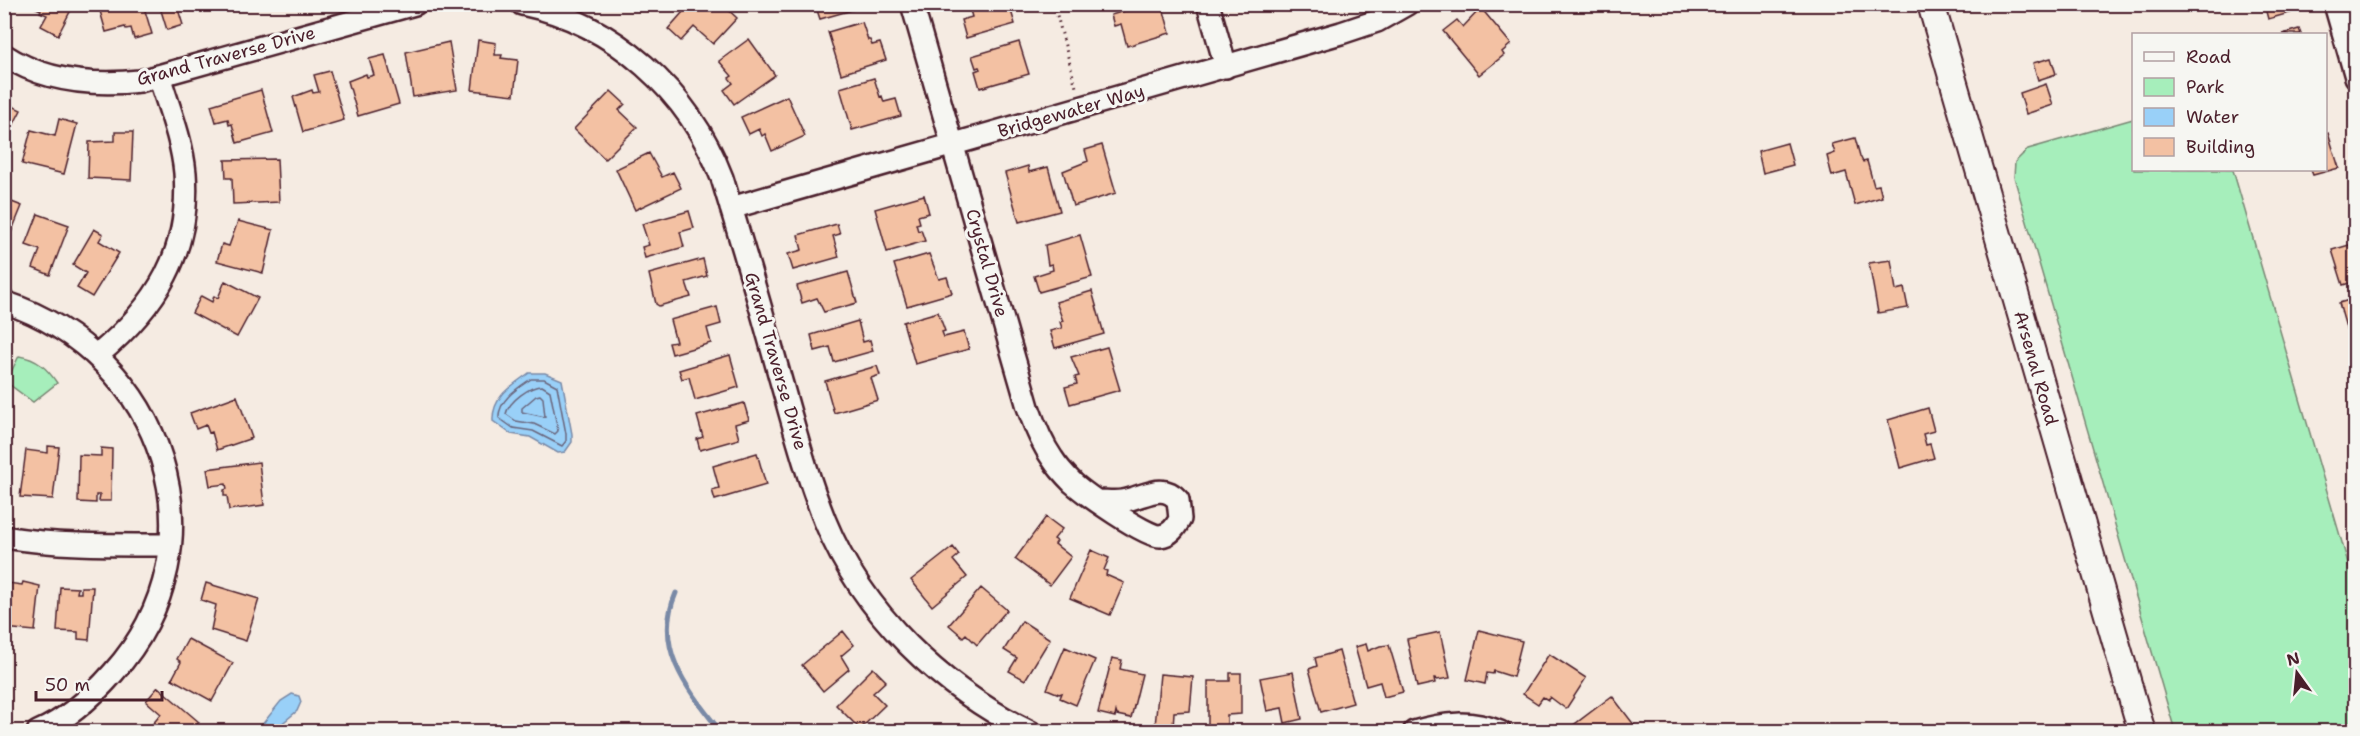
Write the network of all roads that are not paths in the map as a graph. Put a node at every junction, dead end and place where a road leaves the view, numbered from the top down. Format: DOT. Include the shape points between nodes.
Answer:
graph roads {
  1 [pos="415,4"];
  2 [pos="522,4"];
  3 [pos="912,4"];
  4 [pos="1208,4"];
  5 [pos="1407,4"];
  6 [pos="1931,4"];
  7 [pos="2335,4"];
  8 [pos="4,55"];
  9 [pos="1226,67"];
  10 [pos="159,76"];
  11 [pos="2355,77"];
  12 [pos="953,145"];
  13 [pos="731,208"];
  14 [pos="4,302"];
  15 [pos="98,355"];
  16 [pos="1098,501"];
  17 [pos="4,537"];
  18 [pos="169,545"];
  19 [pos="38,732"];
  20 [pos="1030,732"];
  21 [pos="1414,732"];
  22 [pos="1500,732"];
  23 [pos="2142,732"];
  1 -- 10 [label="street, Grand Traverse Drive"];
  2 -- 13 [label="street, Grand Traverse Drive" via="586,26 628,52 664,84 707,141"];
  3 -- 12 [label="street, Crystal Drive"];
  4 -- 9 [label="street"];
  5 -- 9 [label="street, Bridgewater Way" via="1377,21"];
  6 -- 23 [label="street, Arsenal Road"];
  7 -- 11 [label="street"];
  8 -- 10 [label="street, Grand Traverse Drive" via="34,70 85,82 114,84"];
  9 -- 12 [label="street, Bridgewater Way"];
  10 -- 15 [label="street" via="181,150 183,221 168,273 146,308"];
  12 -- 13 [label="street, Bridgewater Way"];
  12 -- 16 [label="street, Crystal Drive" via="1037,431 1052,458 1073,483"];
  13 -- 20 [label="street, Grand Traverse Drive" via="816,495 839,551 870,600 928,664 987,709"];
  14 -- 15 [label="street" via="63,328"];
  15 -- 18 [label="street" via="121,380 154,435 170,502"];
  17 -- 18 [label="street" via="60,544"];
  18 -- 19 [label="street" via="151,619 135,646 85,701"];
  21 -- 22 [label="street" via="1461,723"];
}
